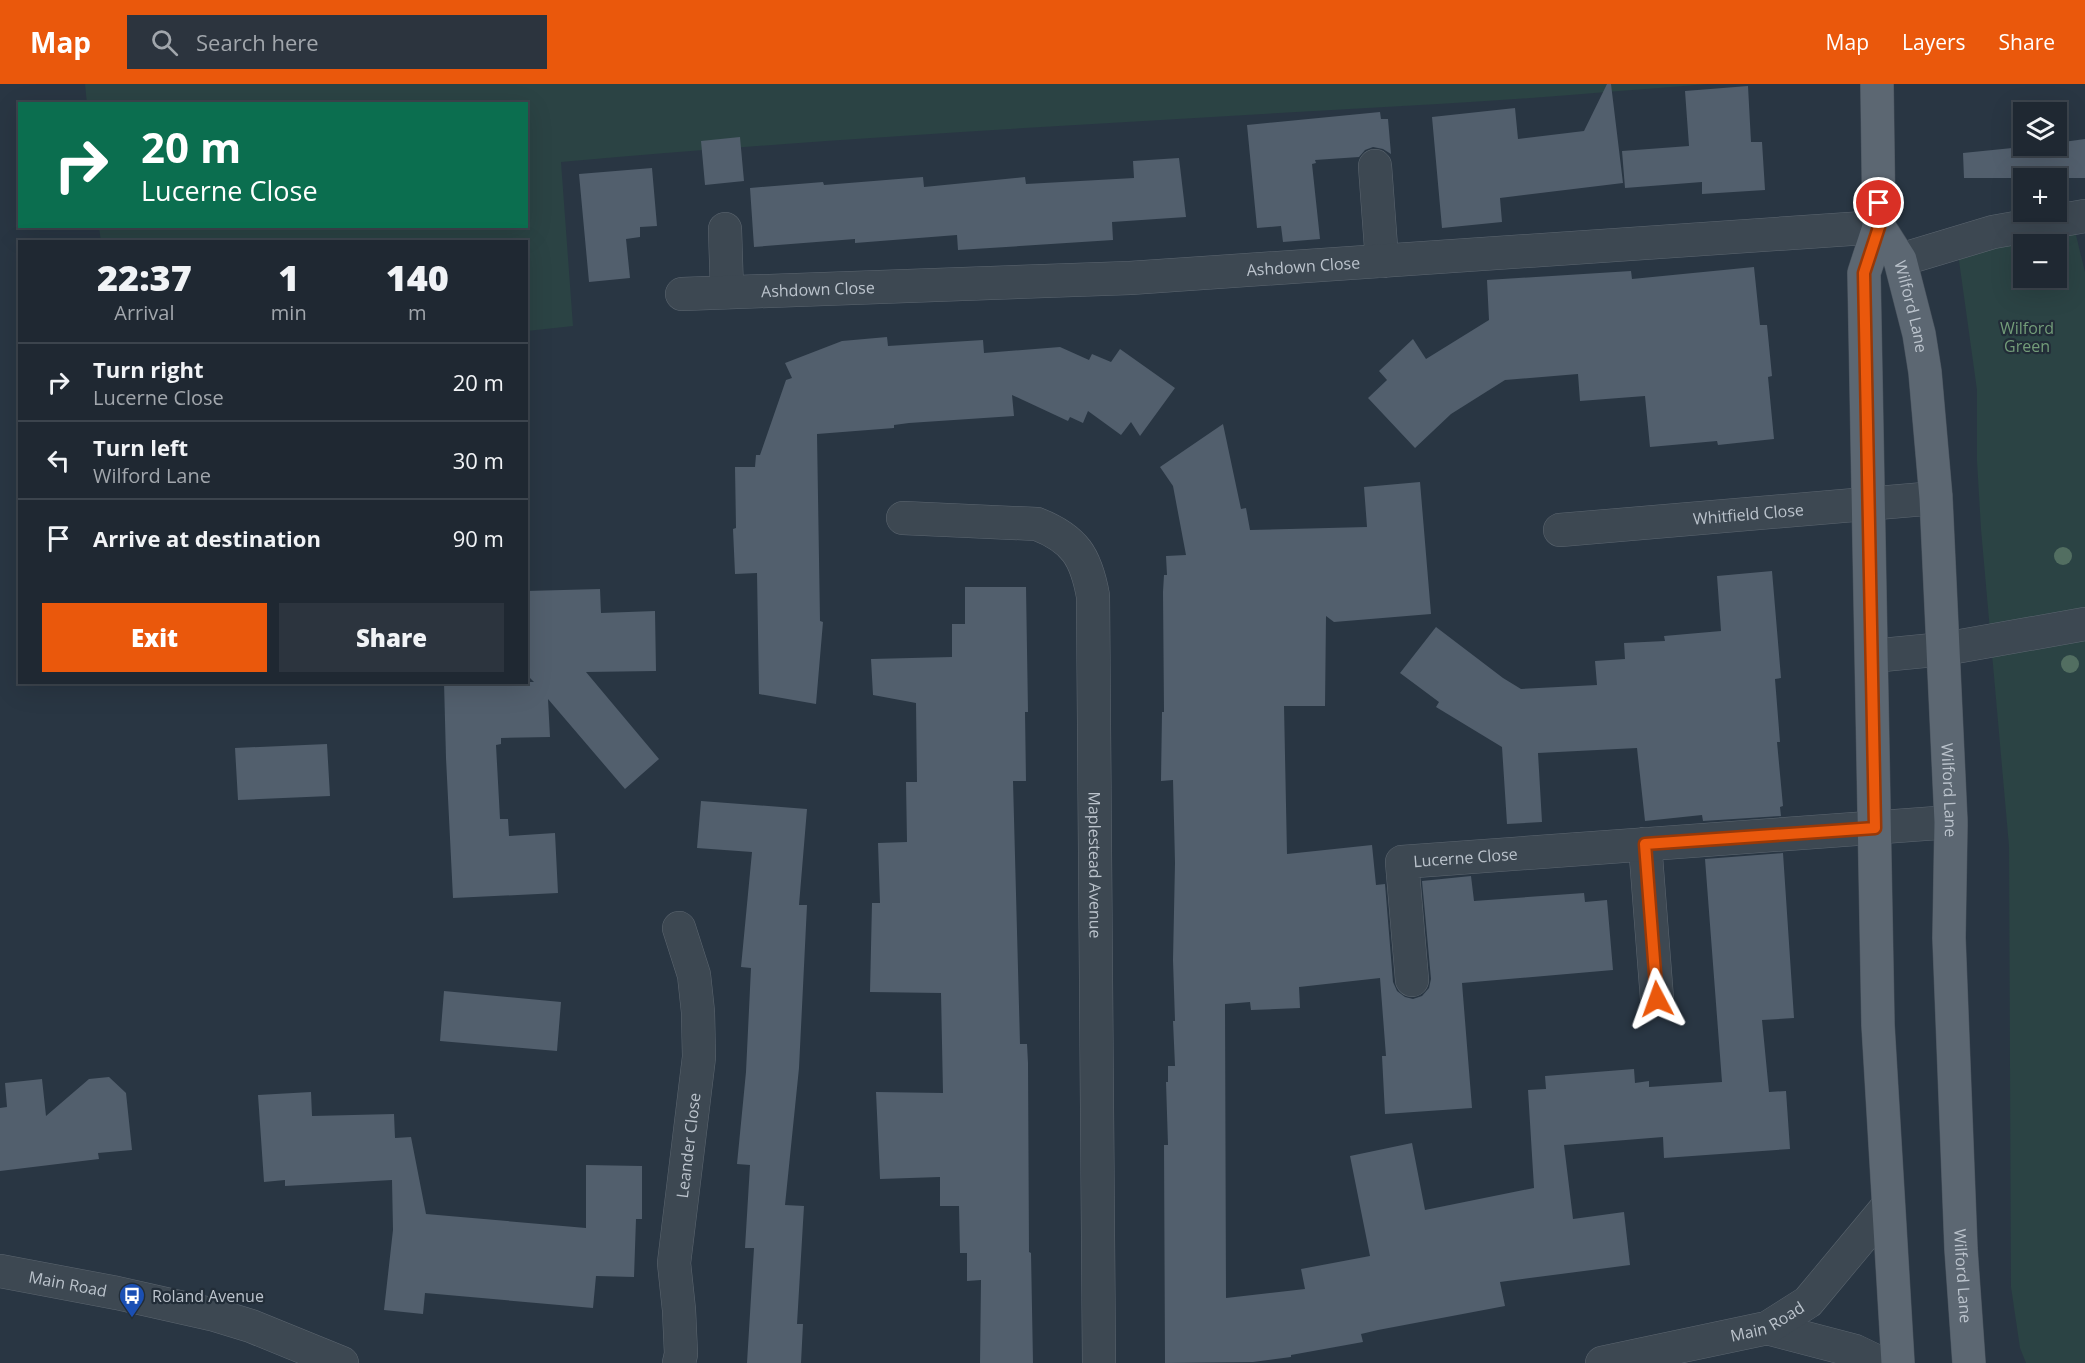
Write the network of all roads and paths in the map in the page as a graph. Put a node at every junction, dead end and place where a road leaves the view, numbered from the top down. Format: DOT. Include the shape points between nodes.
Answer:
graph roads {
  1 [pos="1877,84"];
  2 [pos="1375,166"];
  3 [pos="2085,216"];
  4 [pos="1879,227"];
  5 [pos="725,229"];
  6 [pos="1900,260"];
  7 [pos="1382,261"];
  8 [pos="727,292"];
  9 [pos="682,294"];
  10 [pos="1936,498"];
  11 [pos="1869,503"];
  12 [pos="903,518"];
  13 [pos="1560,530"];
  14 [pos="2085,624"];
  15 [pos="1944,649"];
  16 [pos="1872,656"];
  17 [pos="1951,822"];
  18 [pos="1875,828"];
  19 [pos="1645,844"];
  20 [pos="679,928"];
  21 [pos="1412,980"];
  22 [pos="1657,999"];
  23 [pos="1888,1206"];
  24 [pos="0,1271"];
  25 [pos="1767,1328"];
  26 [pos="342,1363"];
  27 [pos="679,1363"];
  28 [pos="1099,1363"];
  29 [pos="1602,1363"];
  30 [pos="1880,1363"];
  31 [pos="1898,1363"];
  32 [pos="1969,1363"];
  1 -- 4 [label="main road, Wilford Lane"];
  2 -- 7 [label="street"];
  3 -- 6 [label="street" via="1993,232"];
  4 -- 6 [label="main road, Wilford Lane"];
  4 -- 7 [label="street, Ashdown Close"];
  4 -- 11 [label="main road, Wilford Lane" via="1864,273"];
  5 -- 8 [label="street"];
  6 -- 10 [label="main road, Wilford Lane" via="1925,372"];
  7 -- 8 [label="street, Ashdown Close" via="1130,278"];
  8 -- 9 [label="street, Ashdown Close"];
  10 -- 11 [label="street, Whitfield Close"];
  10 -- 15 [label="main road, Wilford Lane"];
  11 -- 13 [label="street, Whitfield Close"];
  11 -- 16 [label="main road, Wilford Lane"];
  12 -- 28 [label="street, Maplestead Avenue" via="1037,524 1064,538 1089,571 1093,596"];
  14 -- 15 [label="street"];
  15 -- 16 [label="street"];
  15 -- 17 [label="main road, Wilford Lane"];
  16 -- 18 [label="main road, Wilford Lane"];
  17 -- 18 [label="street, Lucerne Close"];
  17 -- 32 [label="main road, Wilford Lane" via="1949,938"];
  18 -- 19 [label="street, Lucerne Close"];
  18 -- 23 [label="main road, Wilford Lane" via="1878,1025"];
  19 -- 21 [label="street, Lucerne Close" via="1402,862"];
  19 -- 22 [label="street"];
  20 -- 27 [label="street, Leander Close" via="694,975 699,1057 674,1263"];
  23 -- 25 [label="street, Main Road" via="1808,1302"];
  23 -- 31 [label="main road, Wilford Lane"];
  24 -- 26 [label="street, Main Road" via="215,1315"];
  25 -- 29 [label="street, Main Road"];
  25 -- 30 [label="street" via="1855,1351"];
}
